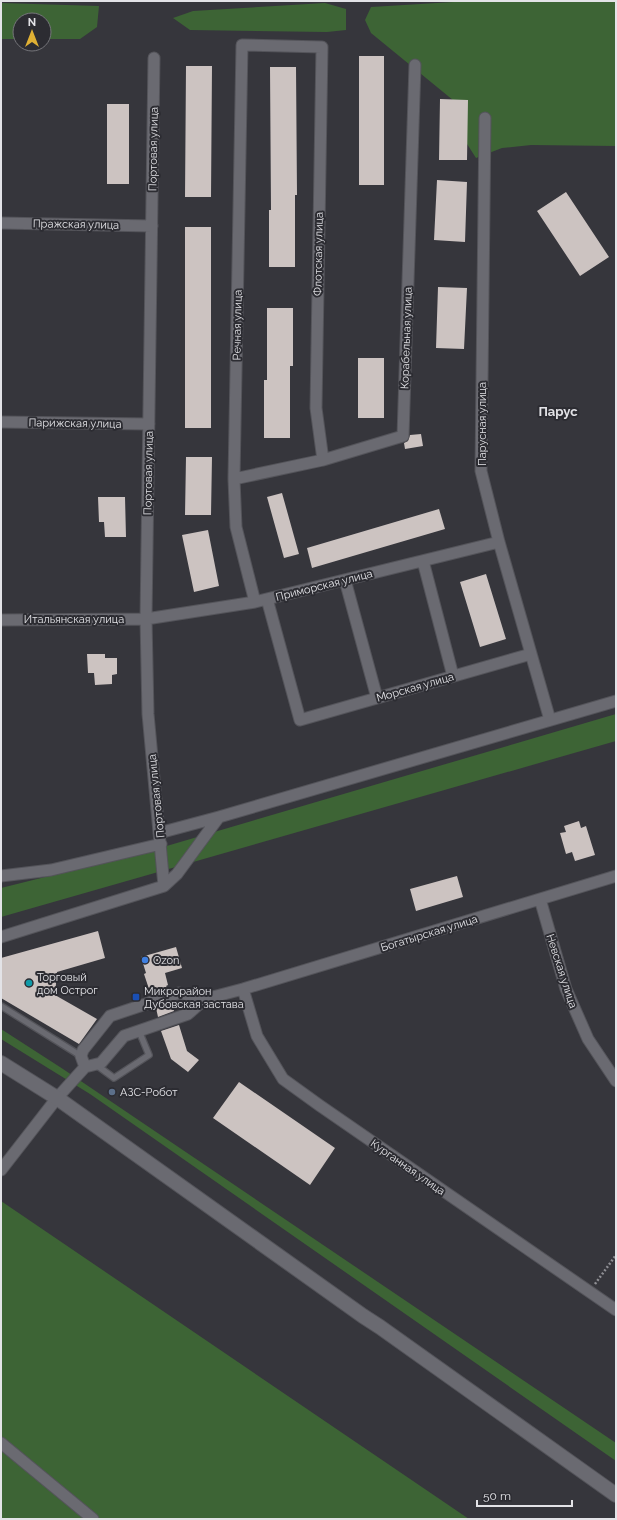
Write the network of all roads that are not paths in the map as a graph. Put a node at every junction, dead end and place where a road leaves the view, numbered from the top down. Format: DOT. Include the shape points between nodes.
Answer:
graph roads {
  1 [pos="322,47"];
  2 [pos="154,58"];
  3 [pos="415,65"];
  4 [pos="485,118"];
  5 [pos="1,223"];
  6 [pos="152,226"];
  7 [pos="1,422"];
  8 [pos="149,424"];
  9 [pos="323,460"];
  10 [pos="234,479"];
  11 [pos="499,542"];
  12 [pos="423,561"];
  13 [pos="345,580"];
  14 [pos="267,599"];
  15 [pos="255,602"];
  16 [pos="146,619"];
  17 [pos="1,620"];
  18 [pos="531,654"];
  19 [pos="453,676"];
  20 [pos="377,698"];
  21 [pos="616,701"];
  22 [pos="550,720"];
  23 [pos="219,817"];
  24 [pos="160,838"];
  25 [pos="1,876"];
  26 [pos="616,876"];
  27 [pos="164,886"];
  28 [pos="540,899"];
  29 [pos="1,936"];
  30 [pos="243,989"];
  31 [pos="205,999"];
  32 [pos="1,1006"];
  33 [pos="139,1030"];
  34 [pos="87,1062"];
  35 [pos="1,1063"];
  36 [pos="616,1081"];
  37 [pos="57,1098"];
  38 [pos="1,1170"];
  39 [pos="616,1310"];
  40 [pos="1,1443"];
  41 [pos="616,1495"];
  42 [pos="93,1519"];
  1 -- 9 [label="street, Флотская улица" via="316,408"];
  1 -- 10 [label="street, Речная улица" via="242,45"];
  2 -- 6 [label="street, Портовая улица"];
  3 -- 9 [label="street, Корабельная улица" via="403,436"];
  4 -- 11 [label="street, Парусная улица" via="482,471"];
  5 -- 6 [label="street, Пражская улица"];
  6 -- 8 [label="street, Портовая улица"];
  7 -- 8 [label="street, Парижская улица"];
  8 -- 16 [label="street, Портовая улица"];
  9 -- 10 [label="street, Корабельная улица"];
  10 -- 15 [label="street, Речная улица" via="236,527"];
  11 -- 12 [label="street, Приморская улица"];
  11 -- 18 [label="street, Парусная улица"];
  12 -- 13 [label="street, Приморская улица"];
  12 -- 19 [label="street"];
  13 -- 14 [label="street, Приморская улица"];
  13 -- 20 [label="street"];
  14 -- 15 [label="street, Приморская улица"];
  14 -- 20 [label="street, Морская улица" via="300,720"];
  15 -- 16 [label="street, Приморская улица"];
  16 -- 17 [label="street, Итальянская улица"];
  16 -- 24 [label="street, Портовая улица" via="148,714"];
  18 -- 19 [label="street, Морская улица"];
  18 -- 22 [label="street, Парусная улица"];
  19 -- 20 [label="street, Морская улица"];
  21 -- 22 [label="street"];
  22 -- 23 [label="street"];
  23 -- 24 [label="street"];
  23 -- 27 [label="street" via="178,874"];
  24 -- 25 [label="street" via="51,870"];
  24 -- 27 [label="street, Портовая улица"];
  26 -- 28 [label="street, Богатырская улица"];
  27 -- 29 [label="street"];
  28 -- 30 [label="street, Богатырская улица"];
  28 -- 36 [label="street, Невская улица" via="566,989 588,1039"];
  30 -- 31 [label="street, Богатырская улица"];
  30 -- 39 [label="street, Курганная улица" via="257,1036 283,1079"];
  31 -- 33 [label="street" via="188,1014"];
  31 -- 34 [label="street" via="179,993 110,1016 83,1050"];
  32 -- 34 [label="lane"];
  33 -- 34 [label="street" via="124,1036 101,1063"];
  33 -- 34 [label="lane" via="149,1055 114,1078"];
  34 -- 37 [label="street"];
  35 -- 37 [label="street"];
  37 -- 38 [label="street"];
  37 -- 41 [label="street"];
  40 -- 42 [label="street"];
}
